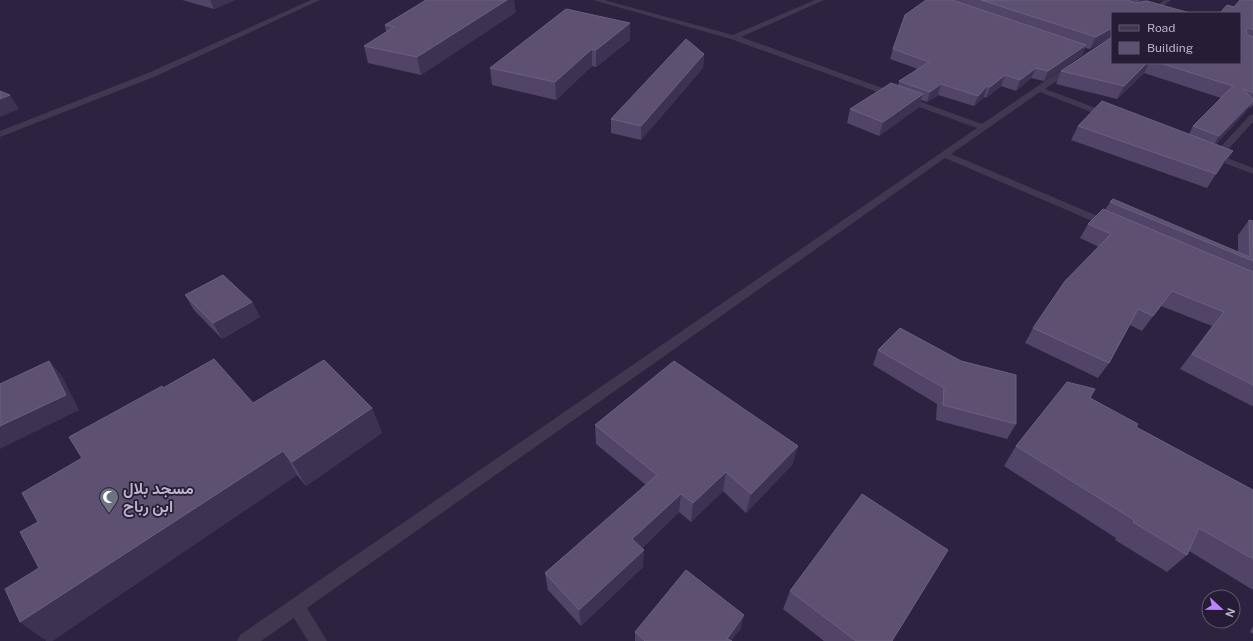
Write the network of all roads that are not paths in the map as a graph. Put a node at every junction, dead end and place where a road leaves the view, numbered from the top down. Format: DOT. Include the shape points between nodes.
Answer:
graph roads {
  1 [pos="317,0"];
  2 [pos="596,0"];
  3 [pos="821,0"];
  4 [pos="1168,0"];
  5 [pos="1152,12"];
  6 [pos="734,37"];
  7 [pos="1084,59"];
  8 [pos="1039,89"];
  9 [pos="1253,117"];
  10 [pos="1120,120"];
  11 [pos="983,127"];
  12 [pos="0,134"];
  13 [pos="1201,151"];
  14 [pos="944,154"];
  15 [pos="1216,157"];
  16 [pos="1253,171"];
  17 [pos="1116,228"];
  18 [pos="296,606"];
  19 [pos="246,641"];
  20 [pos="318,641"];
  1 -- 12 [label="street" via="151,75"];
  2 -- 6 [label="street"];
  3 -- 6 [label="street"];
  4 -- 5 [label="street"];
  6 -- 11 [label="street"];
  7 -- 8 [label="street"];
  8 -- 10 [label="street"];
  8 -- 11 [label="street"];
  9 -- 15 [label="street"];
  11 -- 14 [label="street"];
  13 -- 15 [label="street"];
  14 -- 17 [label="street"];
  14 -- 18 [label="street"];
  15 -- 16 [label="street"];
  18 -- 19 [label="street"];
  18 -- 20 [label="street"];
}
